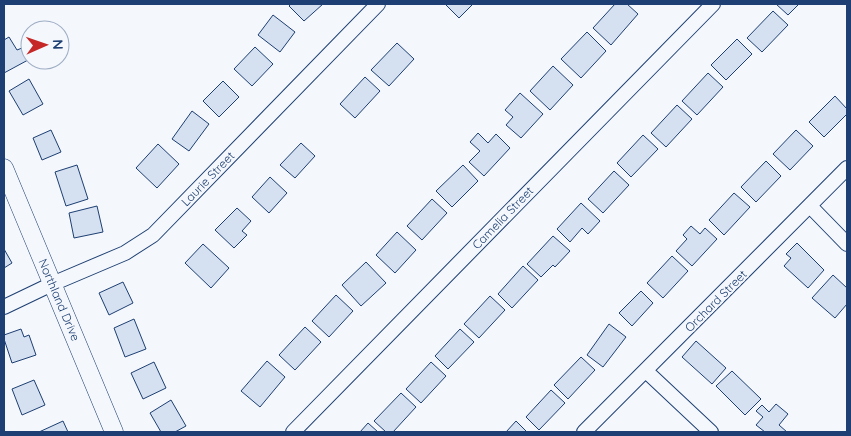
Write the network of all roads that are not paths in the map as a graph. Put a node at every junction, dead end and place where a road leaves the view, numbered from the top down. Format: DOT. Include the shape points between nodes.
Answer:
graph roads {
  1 [pos="378,4"];
  2 [pos="713,4"];
  3 [pos="4,168"];
  4 [pos="847,168"];
  5 [pos="810,206"];
  6 [pos="847,244"];
  7 [pos="52,284"];
  8 [pos="4,307"];
  9 [pos="646,371"];
  10 [pos="114,432"];
  11 [pos="293,432"];
  12 [pos="584,432"];
  13 [pos="711,432"];
  1 -- 7 [label="street, Laurie Street" via="153,235 125,253"];
  2 -- 11 [label="street, Camelia Street"];
  3 -- 7 [label="street, Northland Drive"];
  4 -- 5 [label="street, Orchard Street"];
  5 -- 6 [label="street"];
  5 -- 9 [label="street, Orchard Street"];
  7 -- 8 [label="street, Laurie Street"];
  7 -- 10 [label="street, Northland Drive"];
  9 -- 12 [label="street, Orchard Street"];
  9 -- 13 [label="street"];
}
